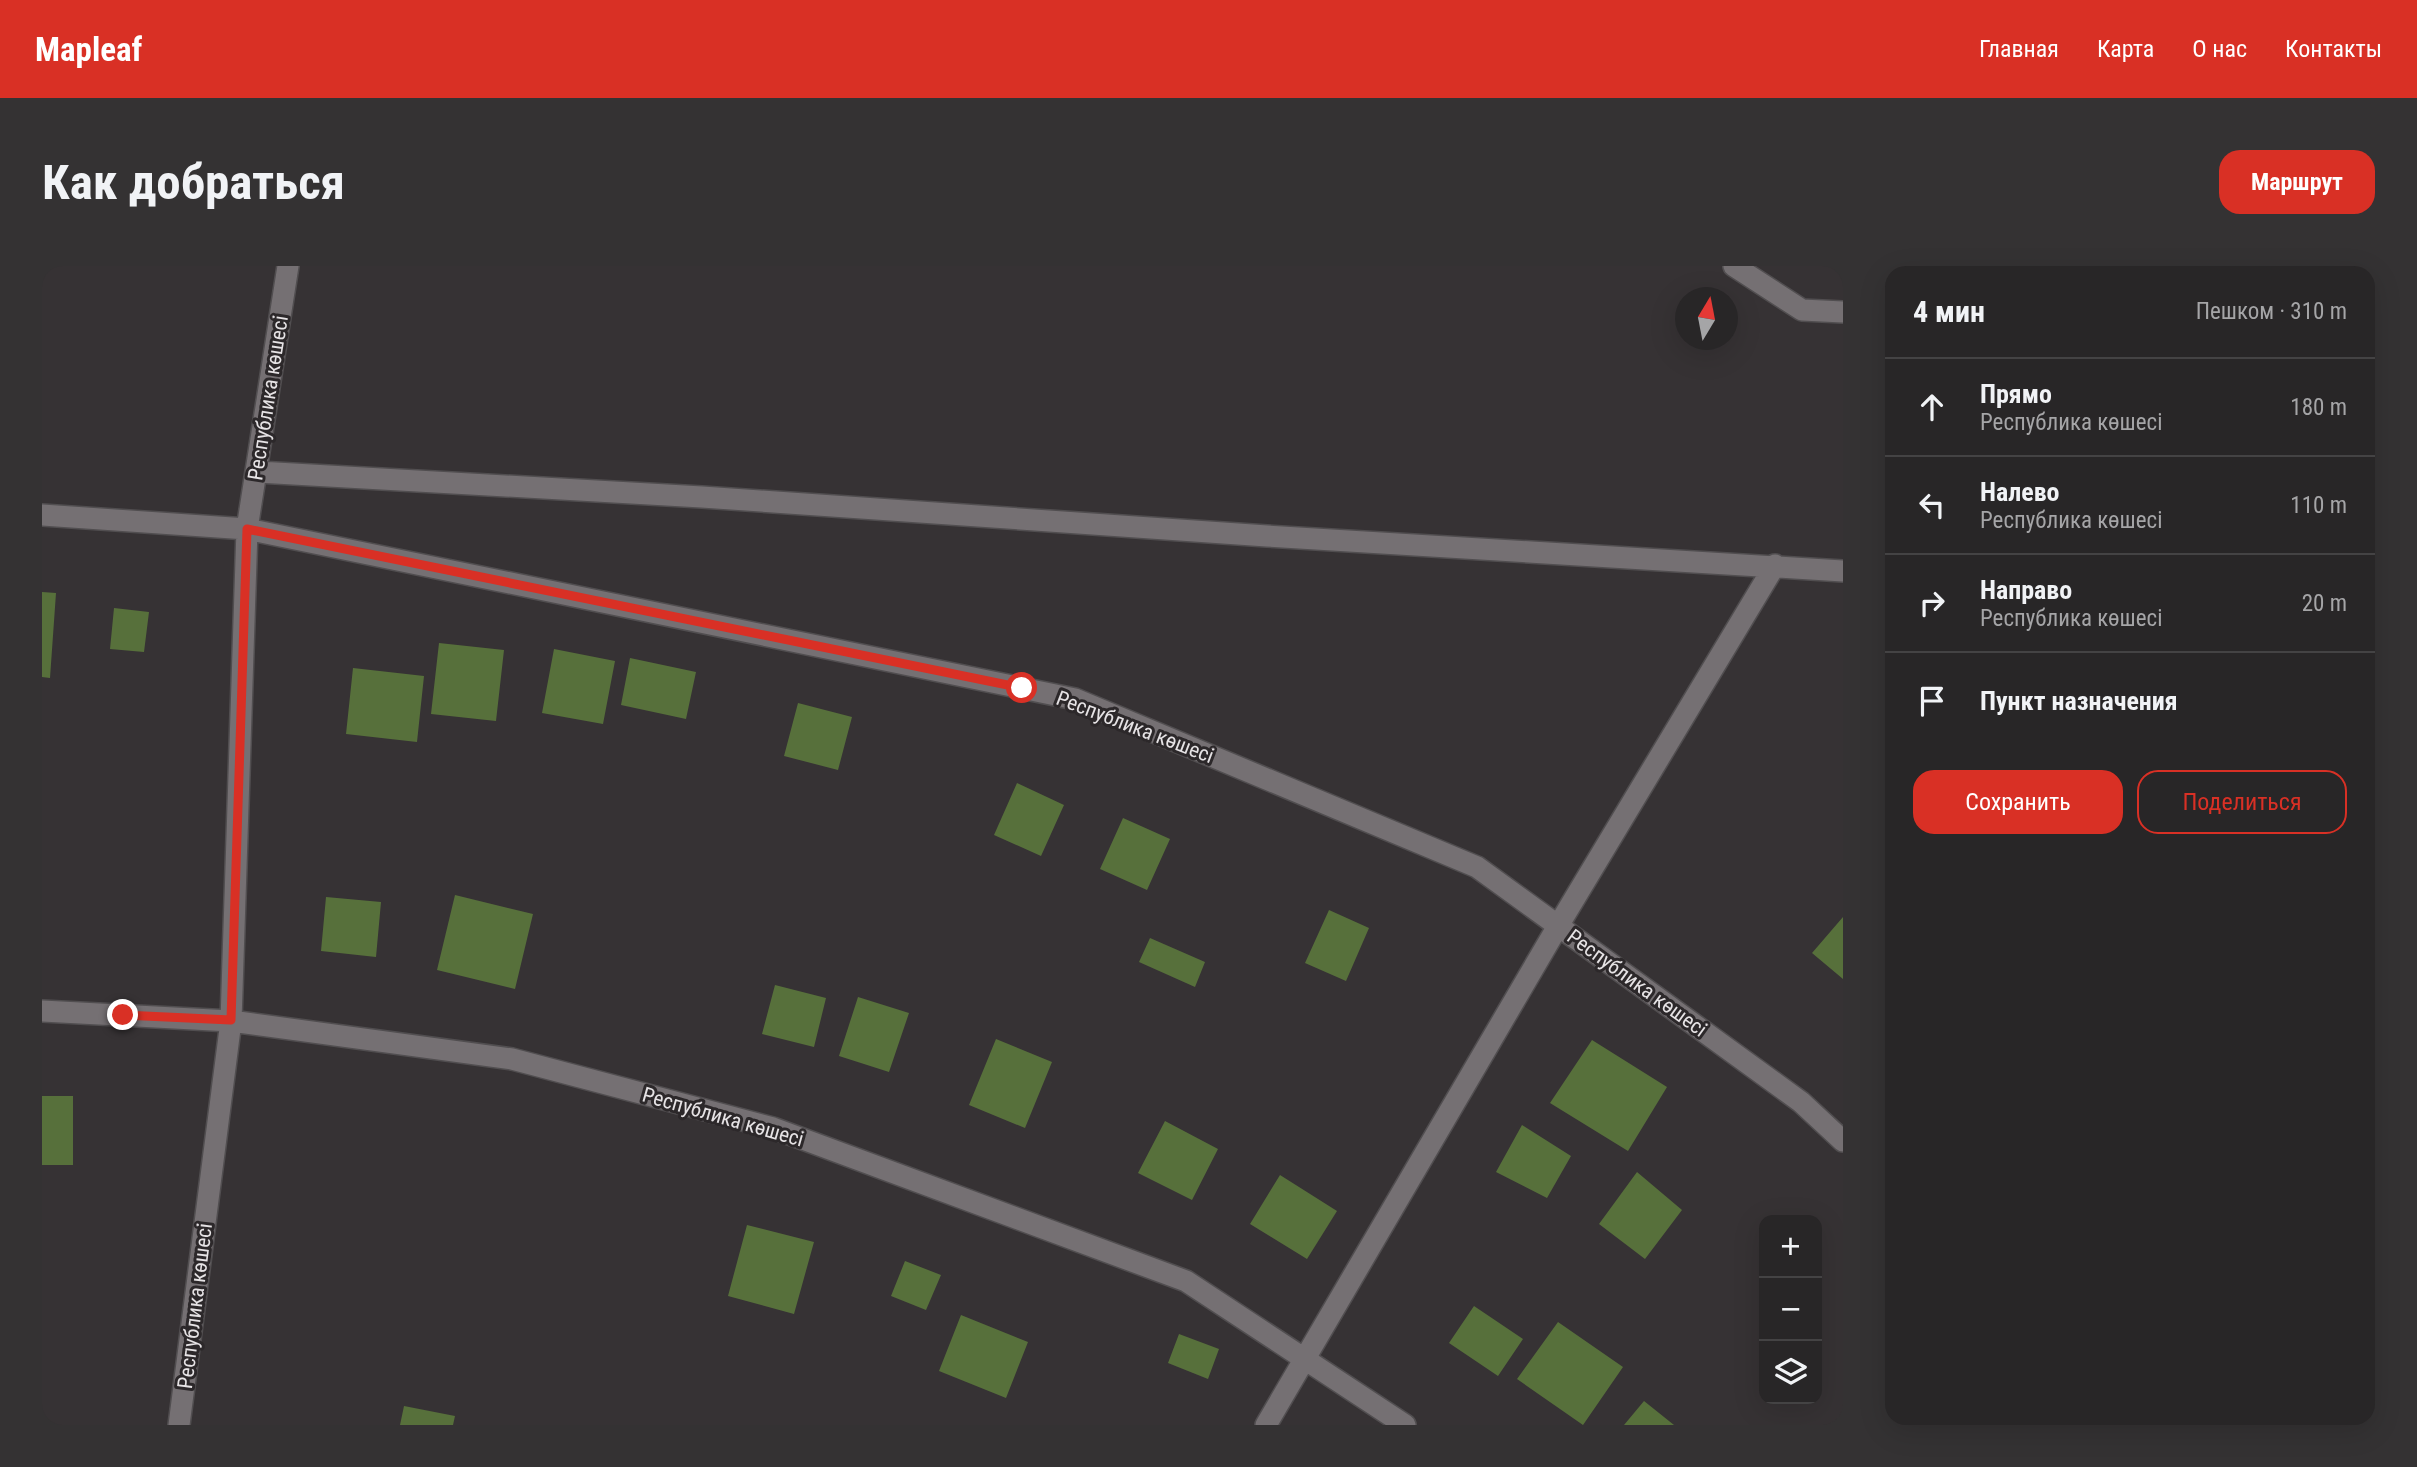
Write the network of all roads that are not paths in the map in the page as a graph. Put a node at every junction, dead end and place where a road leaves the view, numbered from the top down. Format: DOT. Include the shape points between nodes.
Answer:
graph roads {
  1 [pos="288,266"];
  2 [pos="1734,266"];
  3 [pos="1843,312"];
  4 [pos="258,472"];
  5 [pos="42,516"];
  6 [pos="247,529"];
  7 [pos="1774,565"];
  8 [pos="1843,571"];
  9 [pos="1558,926"];
  10 [pos="42,1011"];
  11 [pos="231,1020"];
  12 [pos="1843,1141"];
  13 [pos="1306,1360"];
  14 [pos="180,1425"];
  15 [pos="1266,1425"];
  16 [pos="1405,1425"];
  1 -- 4 [label="street, Республика көшесі"];
  2 -- 3 [label="street" via="1802,310"];
  4 -- 6 [label="street, Республика көшесі"];
  4 -- 7 [label="street"];
  5 -- 6 [label="street, Республика көшесі"];
  6 -- 9 [label="street, Республика көшесі" via="1075,699 1477,867"];
  6 -- 11 [label="street, Республика көшесі"];
  7 -- 8 [label="street"];
  7 -- 9 [label="street"];
  9 -- 12 [label="street, Республика көшесі" via="1801,1102"];
  9 -- 13 [label="street"];
  10 -- 11 [label="street, Республика көшесі"];
  11 -- 13 [label="street, Республика көшесі" via="512,1059 774,1128 1186,1281"];
  11 -- 14 [label="street, Республика көшесі"];
  13 -- 15 [label="street"];
  13 -- 16 [label="street, Республика көшесі"];
}
